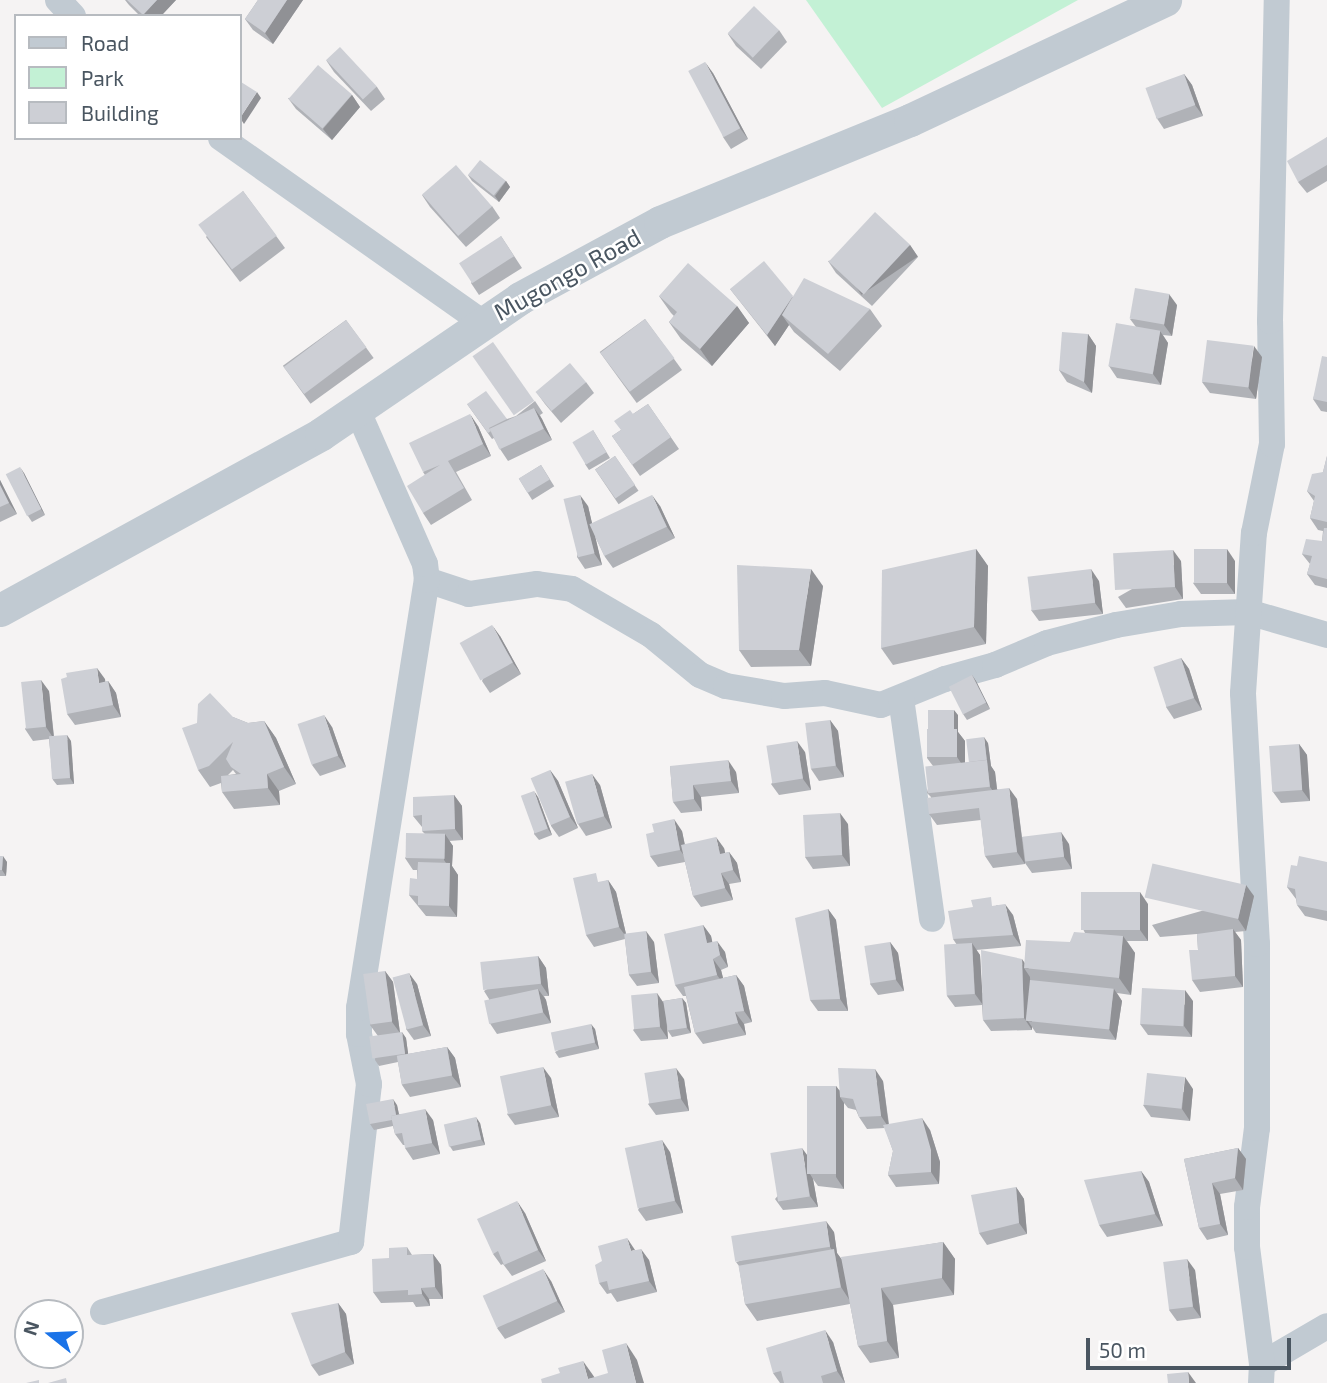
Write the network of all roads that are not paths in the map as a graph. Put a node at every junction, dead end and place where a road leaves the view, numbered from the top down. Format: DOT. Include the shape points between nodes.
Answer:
graph roads {
  1 [pos="58,0"];
  2 [pos="1165,0"];
  3 [pos="1277,0"];
  4 [pos="71,14"];
  5 [pos="224,140"];
  6 [pos="482,322"];
  7 [pos="357,409"];
  8 [pos="427,580"];
  9 [pos="0,610"];
  10 [pos="1248,612"];
  11 [pos="1327,635"];
  12 [pos="901,698"];
  13 [pos="932,919"];
  14 [pos="103,1312"];
  15 [pos="1327,1326"];
  16 [pos="1262,1374"];
  1 -- 4 [label="street"];
  2 -- 6 [label="street, Mugongo Road" via="910,120 660,222"];
  3 -- 10 [label="street" via="1272,444 1254,533"];
  5 -- 6 [label="street"];
  6 -- 7 [label="street, Mugongo Road"];
  7 -- 8 [label="street" via="425,565"];
  7 -- 9 [label="street, Mugongo Road" via="321,434"];
  8 -- 12 [label="street" via="469,594 537,584 572,589 651,635 700,675 726,686 784,696 825,693 881,705"];
  8 -- 14 [label="street" via="359,1008 369,1084 351,1242"];
  10 -- 11 [label="street"];
  10 -- 12 [label="street" via="1181,614 1116,625 1047,643"];
  10 -- 16 [label="street" via="1243,693 1257,957 1257,1128 1247,1247"];
  12 -- 13 [label="street"];
  15 -- 16 [label="street"];
}
